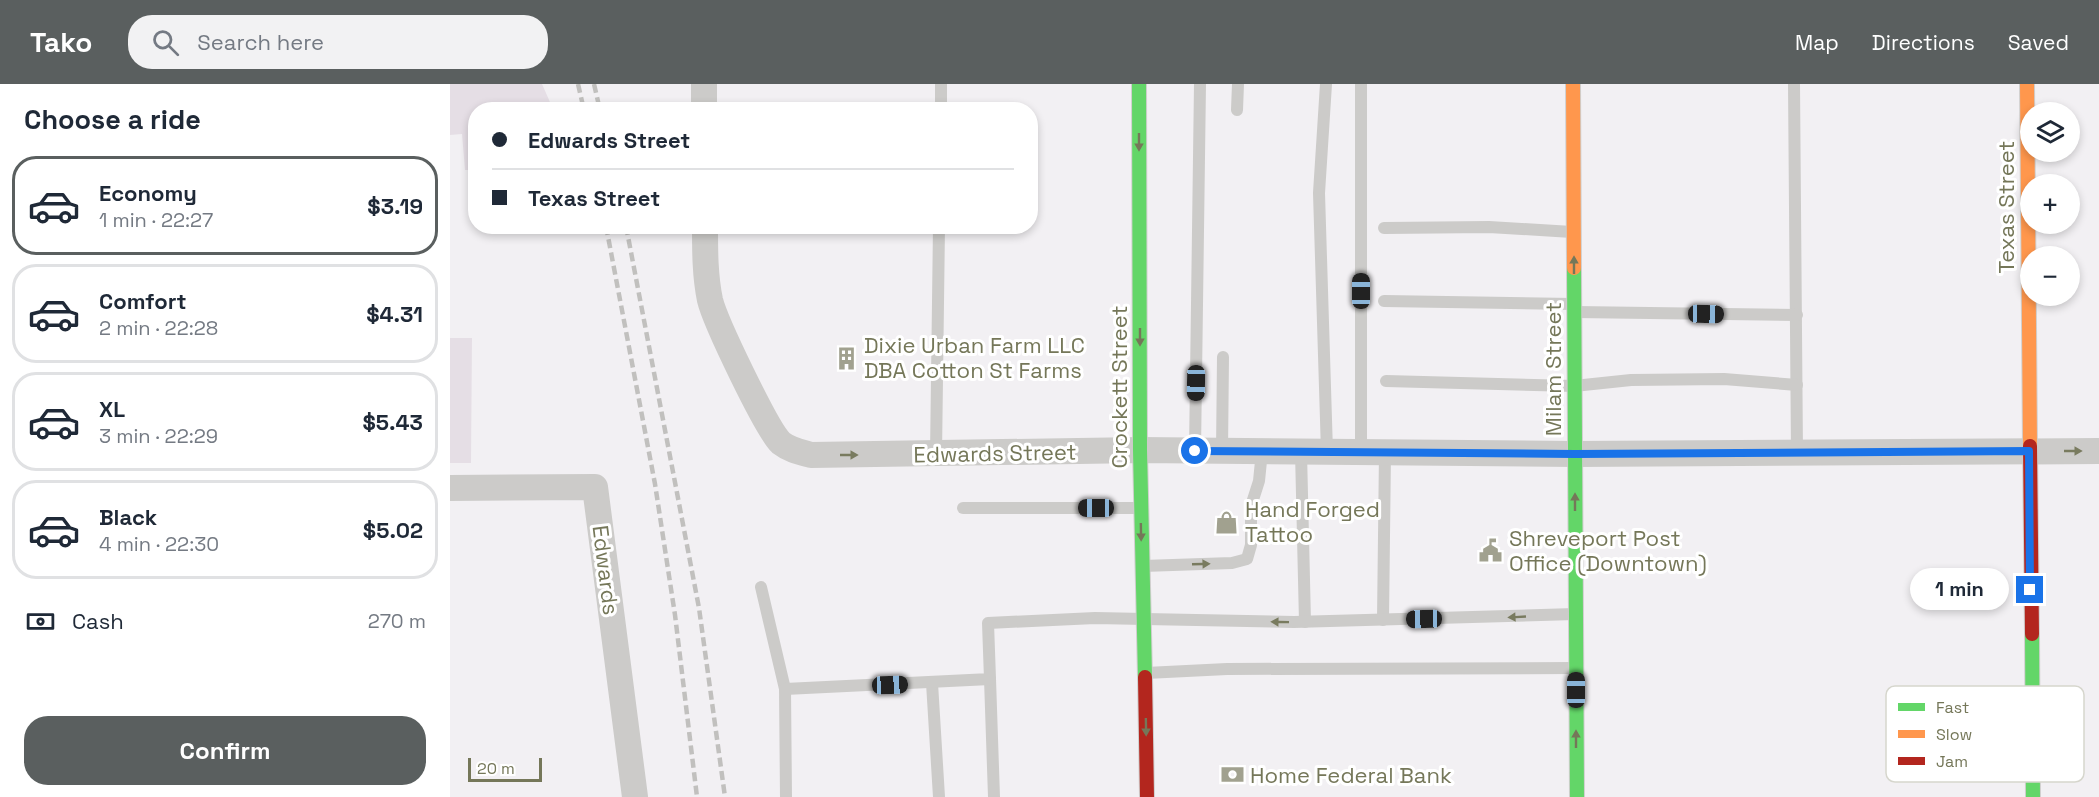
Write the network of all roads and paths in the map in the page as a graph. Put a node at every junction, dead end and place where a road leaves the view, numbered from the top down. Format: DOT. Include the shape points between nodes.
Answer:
graph roads {
  1 [pos="704,84"];
  2 [pos="941,84"];
  3 [pos="1139,84"];
  4 [pos="1200,84"];
  5 [pos="1238,84"];
  6 [pos="1326,84"];
  7 [pos="1361,84"];
  8 [pos="1573,84"];
  9 [pos="1794,84"];
  10 [pos="2027,84"];
  11 [pos="704,102"];
  12 [pos="941,102"];
  13 [pos="1237,110"];
  14 [pos="1384,228"];
  15 [pos="1574,232"];
  16 [pos="705,234"];
  17 [pos="939,234"];
  18 [pos="1384,301"];
  19 [pos="1574,308"];
  20 [pos="1797,315"];
  21 [pos="1223,357"];
  22 [pos="1386,381"];
  23 [pos="1797,385"];
  24 [pos="1574,386"];
  25 [pos="1140,450"];
  26 [pos="1195,451"];
  27 [pos="1222,451"];
  28 [pos="1262,451"];
  29 [pos="2029,451"];
  30 [pos="2099,451"];
  31 [pos="1301,452"];
  32 [pos="1327,452"];
  33 [pos="1373,452"];
  34 [pos="1797,453"];
  35 [pos="936,454"];
  36 [pos="1575,454"];
  37 [pos="450,488"];
  38 [pos="963,508"];
  39 [pos="1141,508"];
  40 [pos="1142,566"];
  41 [pos="761,587"];
  42 [pos="1576,614"];
  43 [pos="1143,620"];
  44 [pos="1383,620"];
  45 [pos="1305,622"];
  46 [pos="1576,668"];
  47 [pos="1144,673"];
  48 [pos="990,680"];
  49 [pos="932,683"];
  50 [pos="2032,686"];
  51 [pos="785,689"];
  52 [pos="2033,782"];
  53 [pos="635,797"];
  54 [pos="786,797"];
  55 [pos="939,797"];
  56 [pos="994,797"];
  57 [pos="1147,797"];
  58 [pos="1577,797"];
  59 [pos="2033,797"];
  1 -- 11 [label="street"];
  2 -- 12 [label="lane"];
  3 -- 25 [label="street, Crockett Street, one-way"];
  4 -- 26 [label="lane"];
  5 -- 13 [label="lane"];
  6 -- 32 [label="lane" via="1319,193"];
  7 -- 33 [label="lane"];
  8 -- 15 [label="street, Milam Street"];
  9 -- 20 [label="lane"];
  10 -- 29 [label="street, Texas Street"];
  14 -- 15 [label="lane" via="1489,227"];
  19 -- 15 [label="street, Milam Street, one-way"];
  16 -- 35 [label="street, Edwards Street, one-way" via="710,301 720,329 775,436 791,450 811,455"];
  17 -- 35 [label="lane"];
  18 -- 19 [label="lane"];
  19 -- 20 [label="lane"];
  19 -- 24 [label="street, Milam Street"];
  20 -- 23 [label="lane"];
  21 -- 27 [label="lane"];
  22 -- 24 [label="lane"];
  23 -- 24 [label="lane" via="1724,379 1631,380"];
  23 -- 34 [label="lane"];
  24 -- 36 [label="street, Milam Street"];
  25 -- 26 [label="street, Edwards Street"];
  25 -- 35 [label="street, Edwards Street"];
  25 -- 39 [label="street, Crockett Street"];
  26 -- 27 [label="street, Edwards Street"];
  27 -- 28 [label="street, Edwards Street"];
  28 -- 31 [label="street, Edwards Street"];
  40 -- 28 [label="lane, one-way" via="1247,559 1251,506"];
  29 -- 30 [label="street, Edwards Street, one-way"];
  29 -- 34 [label="street, Edwards Street"];
  29 -- 50 [label="street, Texas Street"];
  31 -- 32 [label="street, Edwards Street"];
  31 -- 45 [label="lane"];
  32 -- 33 [label="street, Edwards Street"];
  33 -- 36 [label="street, Edwards Street"];
  33 -- 44 [label="lane"];
  34 -- 36 [label="street, Edwards Street"];
  42 -- 36 [label="street, Milam Street, one-way"];
  37 -- 53 [label="street, Edwards" via="595,487"];
  38 -- 39 [label="lane"];
  39 -- 40 [label="street, Crockett Street, one-way"];
  40 -- 43 [label="street, Crockett Street"];
  41 -- 51 [label="lane"];
  42 -- 44 [label="lane, one-way"];
  42 -- 46 [label="street, Milam Street"];
  45 -- 43 [label="lane, one-way"];
  43 -- 47 [label="street, Crockett Street"];
  43 -- 48 [label="lane" via="988,623"];
  44 -- 45 [label="lane"];
  46 -- 47 [label="lane" via="1227,669"];
  58 -- 46 [label="street, Milam Street, one-way"];
  47 -- 57 [label="street, Crockett Street, one-way"];
  48 -- 49 [label="lane"];
  48 -- 56 [label="lane"];
  49 -- 51 [label="lane"];
  49 -- 55 [label="lane"];
  51 -- 54 [label="lane"];
  52 -- 59 [label="street, Texas Street"];
}
